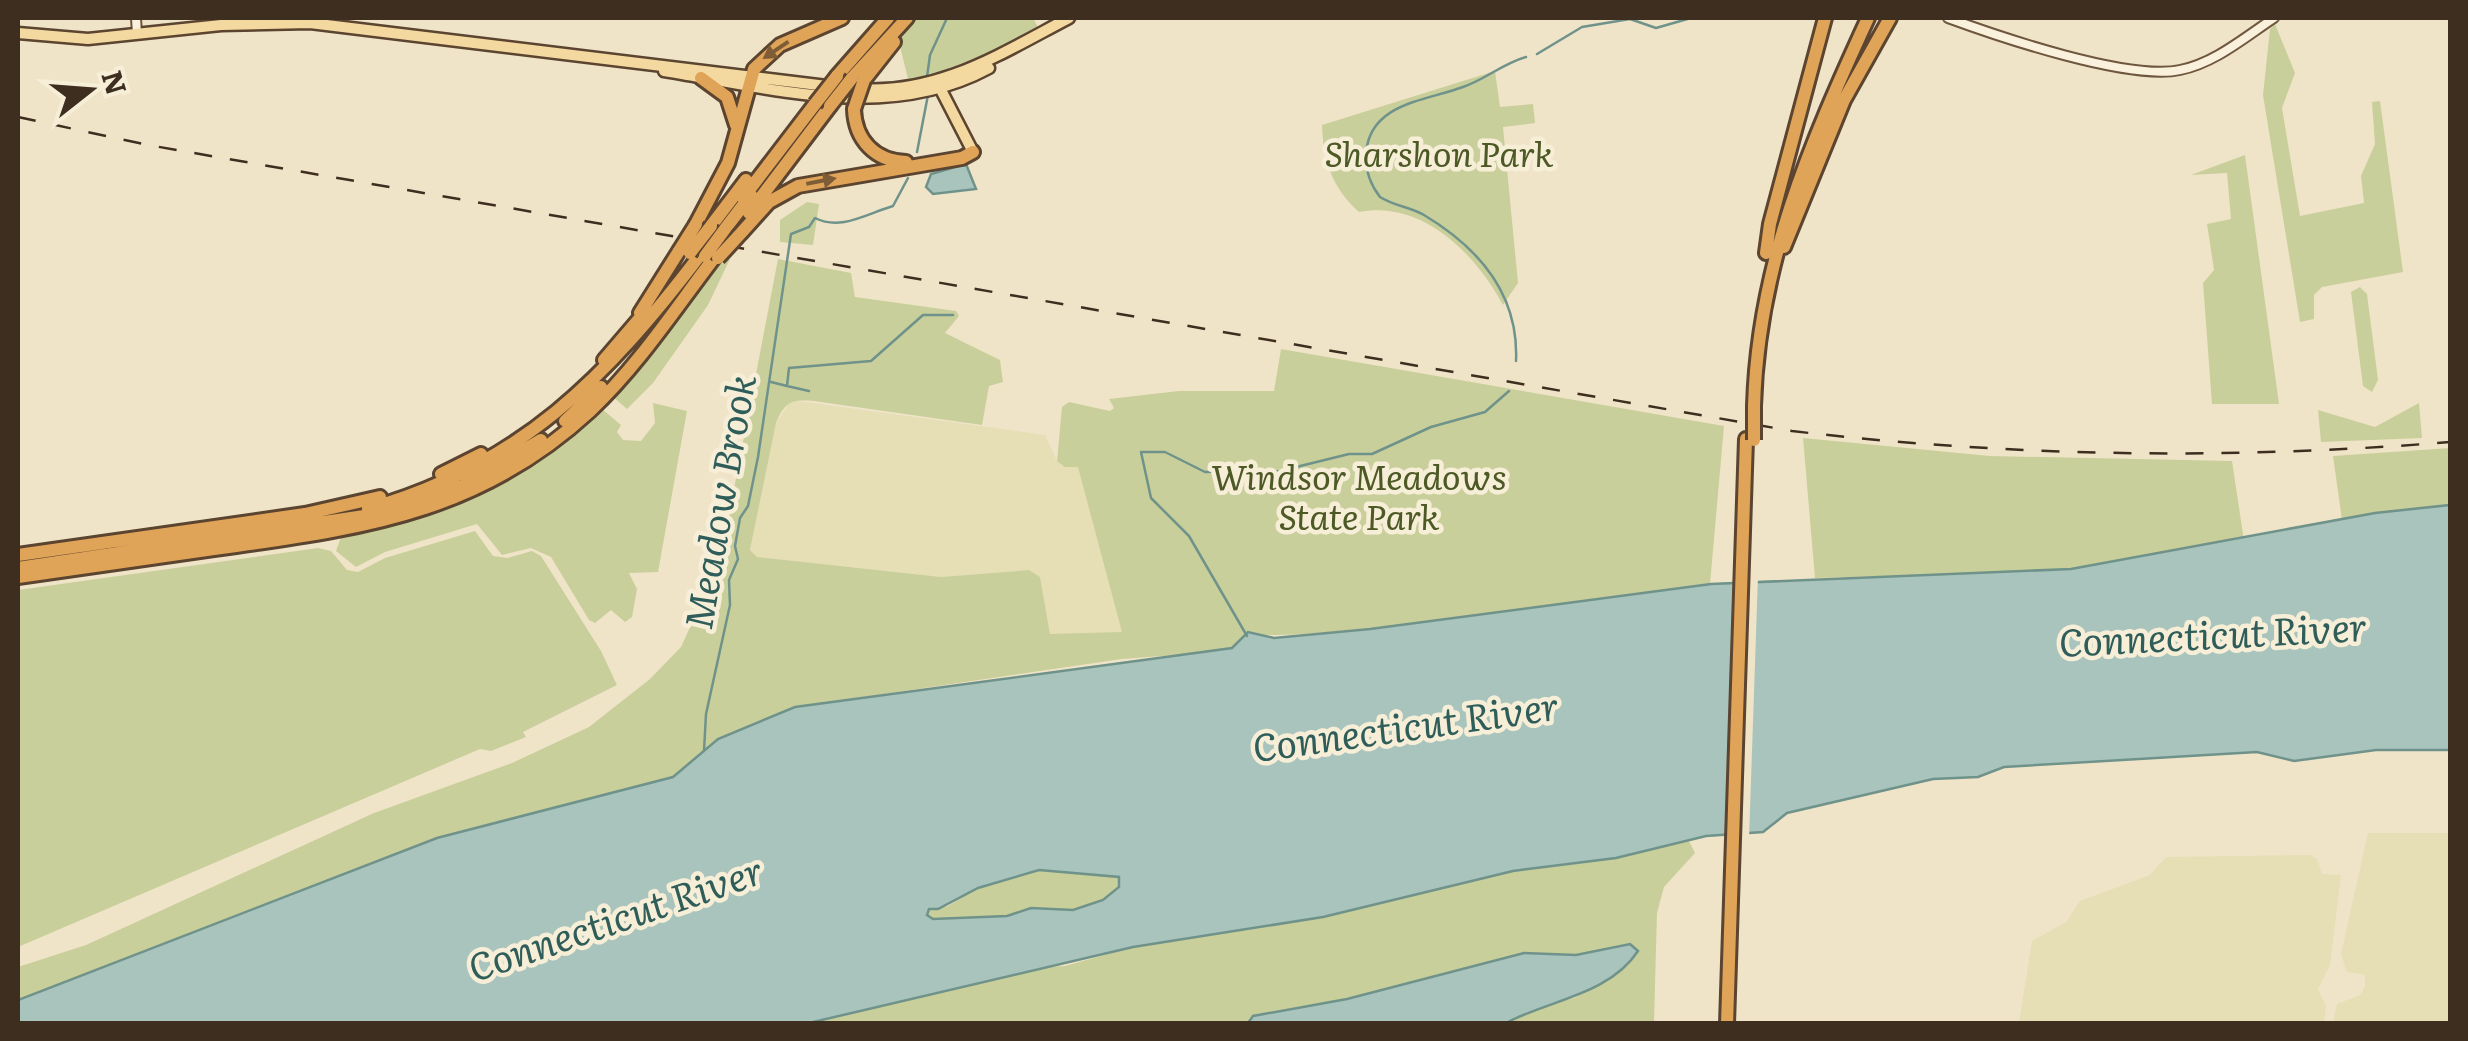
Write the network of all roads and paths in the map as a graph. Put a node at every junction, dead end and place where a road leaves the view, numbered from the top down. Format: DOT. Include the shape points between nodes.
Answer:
graph roads {
  1 [pos="136,18"];
  2 [pos="842,18"];
  3 [pos="877,18"];
  4 [pos="892,18"];
  5 [pos="907,18"];
  6 [pos="915,18"];
  7 [pos="1069,18"];
  8 [pos="1082,18"];
  9 [pos="1825,18"];
  10 [pos="1859,18"];
  11 [pos="1868,18"];
  12 [pos="1890,18"];
  13 [pos="1948,18"];
  14 [pos="2274,18"];
  15 [pos="18,34"];
  16 [pos="137,34"];
  17 [pos="1036,39"];
  18 [pos="702,74"];
  19 [pos="845,77"];
  20 [pos="748,81"];
  21 [pos="932,88"];
  22 [pos="818,105"];
  23 [pos="735,142"];
  24 [pos="973,152"];
  25 [pos="722,228"];
  26 [pos="1766,253"];
  27 [pos="702,257"];
  28 [pos="1761,321"];
  29 [pos="599,383"];
  30 [pos="586,396"];
  31 [pos="1751,406"];
  32 [pos="18,555"];
  33 [pos="18,566"];
  34 [pos="18,577"];
  35 [pos="1735,916"];
  36 [pos="1728,1024"];
  37 [pos="1735,1024"];
  1 -- 16 [label="street"];
  2 -- 20 [label="highway, one-way" via="776,48"];
  3 -- 19 [label="highway"];
  4 -- 19 [label="highway"];
  5 -- 19 [label="highway"];
  6 -- 19 [label="highway"];
  7 -- 17 [label="main road"];
  8 -- 17 [label="main road"];
  9 -- 26 [label="highway"];
  10 -- 26 [label="highway" via="1795,161"];
  11 -- 28 [label="highway" via="1798,176"];
  12 -- 28 [label="highway" via="1838,113"];
  13 -- 14 [label="street" via="2148,74 2212,58"];
  15 -- 16 [label="main road"];
  16 -- 18 [label="main road" via="310,23"];
  17 -- 21 [label="main road"];
  18 -- 20 [label="main road"];
  18 -- 23 [label="highway" via="731,104"];
  19 -- 22 [label="highway"];
  19 -- 22 [label="highway, bridge"];
  19 -- 24 [label="highway, bridge" via="864,143 889,160"];
  20 -- 21 [label="main road" via="860,99"];
  20 -- 23 [label="highway"];
  21 -- 24 [label="main road"];
  22 -- 25 [label="highway"];
  22 -- 25 [label="highway"];
  23 -- 25 [label="highway" via="719,184"];
  25 -- 24 [label="highway, one-way" via="798,186"];
  25 -- 27 [label="highway, bridge"];
  25 -- 27 [label="highway, bridge"];
  26 -- 31 [label="highway" via="1753,322"];
  27 -- 29 [label="highway"];
  27 -- 29 [label="highway" via="632,329"];
  28 -- 31 [label="highway"];
  29 -- 30 [label="highway"];
  30 -- 32 [label="highway" via="487,451 378,497 305,514"];
  30 -- 33 [label="highway" via="511,460 408,507"];
  30 -- 34 [label="highway" via="553,442 498,478 400,518"];
  31 -- 35 [label="highway, bridge"];
  35 -- 36 [label="highway"];
  35 -- 37 [label="highway"];
}
